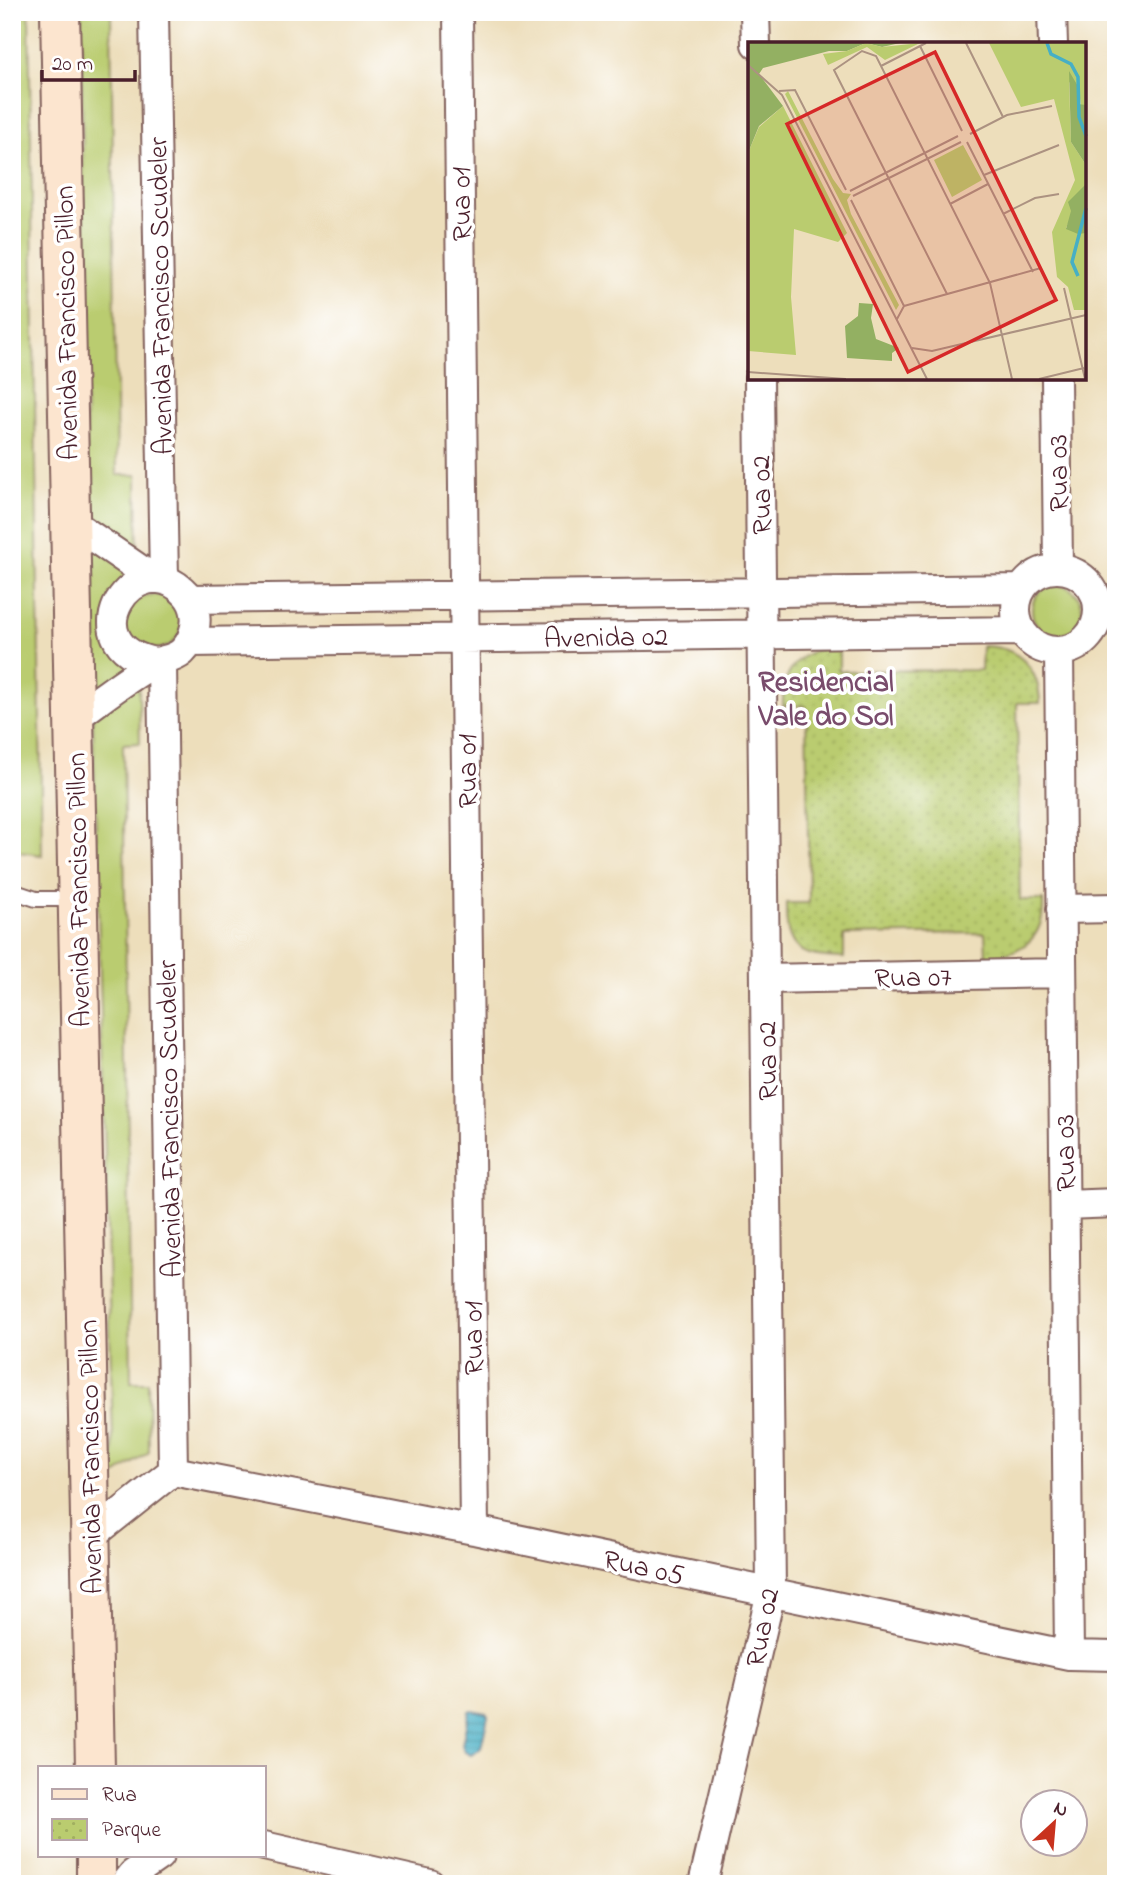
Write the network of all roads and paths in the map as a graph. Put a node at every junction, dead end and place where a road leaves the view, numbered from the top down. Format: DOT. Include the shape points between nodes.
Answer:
graph roads {
  1 [pos="60,12"];
  2 [pos="153,12"];
  3 [pos="458,12"];
  4 [pos="755,12"];
  5 [pos="1052,12"];
  6 [pos="755,42"];
  7 [pos="1053,42"];
  8 [pos="759,380"];
  9 [pos="1056,380"];
  10 [pos="68,520"];
  11 [pos="1058,568"];
  12 [pos="159,580"];
  13 [pos="1021,589"];
  14 [pos="761,592"];
  15 [pos="464,596"];
  16 [pos="190,599"];
  17 [pos="1107,609"];
  18 [pos="1021,631"];
  19 [pos="761,634"];
  20 [pos="465,638"];
  21 [pos="191,642"];
  22 [pos="1059,651"];
  23 [pos="158,662"];
  24 [pos="73,719"];
  25 [pos="12,891"];
  26 [pos="77,899"];
  27 [pos="1116,908"];
  28 [pos="1061,909"];
  29 [pos="1062,973"];
  30 [pos="765,979"];
  31 [pos="1116,1203"];
  32 [pos="1065,1205"];
  33 [pos="173,1471"];
  34 [pos="474,1530"];
  35 [pos="90,1537"];
  36 [pos="771,1592"];
  37 [pos="1069,1655"];
  38 [pos="1116,1656"];
  39 [pos="99,1764"];
  40 [pos="266,1846"];
  41 [pos="96,1857"];
  42 [pos="158,1857"];
  43 [pos="96,1884"];
  44 [pos="125,1884"];
  45 [pos="430,1884"];
  46 [pos="704,1884"];
  1 -- 10 [label="main road, Avenida Francisco Pillon"];
  2 -- 12 [label="street, Avenida Francisco Scudeler"];
  3 -- 15 [label="street, Rua 01"];
  4 -- 6 [label="street"];
  5 -- 7 [label="street"];
  8 -- 14 [label="street, Rua 02"];
  9 -- 11 [label="street, Rua 03"];
  10 -- 12 [label="street"];
  10 -- 24 [label="main road, Avenida Francisco Pillon"];
  11 -- 13 [label="street" via="1035,574"];
  11 -- 17 [label="street" via="1086,580"];
  12 -- 16 [label="street" via="179,588"];
  12 -- 23 [label="street" via="138,583 124,592 113,621 125,651"];
  13 -- 14 [label="street, Avenida 02"];
  13 -- 18 [label="street" via="1015,610"];
  14 -- 15 [label="street, Avenida 02"];
  14 -- 19 [label="street, Rua 02"];
  15 -- 16 [label="street, Avenida 02"];
  15 -- 20 [label="street, Rua 01"];
  16 -- 21 [label="street" via="196,620"];
  17 -- 22 [label="street" via="1087,639"];
  18 -- 19 [label="street, Avenida 02"];
  18 -- 22 [label="street" via="1037,646"];
  19 -- 20 [label="street, Avenida 02"];
  19 -- 30 [label="street, Rua 02"];
  20 -- 21 [label="street, Avenida 02"];
  20 -- 34 [label="street, Rua 01"];
  21 -- 23 [label="street" via="180,653"];
  22 -- 28 [label="street, Rua 03"];
  23 -- 24 [label="street"];
  23 -- 33 [label="street, Avenida Francisco Scudeler"];
  24 -- 26 [label="main road, Avenida Francisco Pillon"];
  25 -- 26 [label="lane" via="36,899"];
  26 -- 35 [label="main road, Avenida Francisco Pillon"];
  27 -- 28 [label="street"];
  28 -- 29 [label="street, Rua 03"];
  29 -- 30 [label="street, Rua 07"];
  29 -- 32 [label="street, Rua 03"];
  30 -- 36 [label="street, Rua 02"];
  31 -- 32 [label="street"];
  32 -- 37 [label="street, Rua 03"];
  33 -- 34 [label="street, Rua 05"];
  33 -- 35 [label="street"];
  34 -- 36 [label="street, Rua 05"];
  35 -- 39 [label="main road, Avenida Francisco Pillon"];
  36 -- 37 [label="street, Rua 05"];
  36 -- 46 [label="street, Rua 02"];
  37 -- 38 [label="street, Rua 05"];
  40 -- 45 [label="street"];
  41 -- 43 [label="main road"];
  42 -- 44 [label="street"];
}
